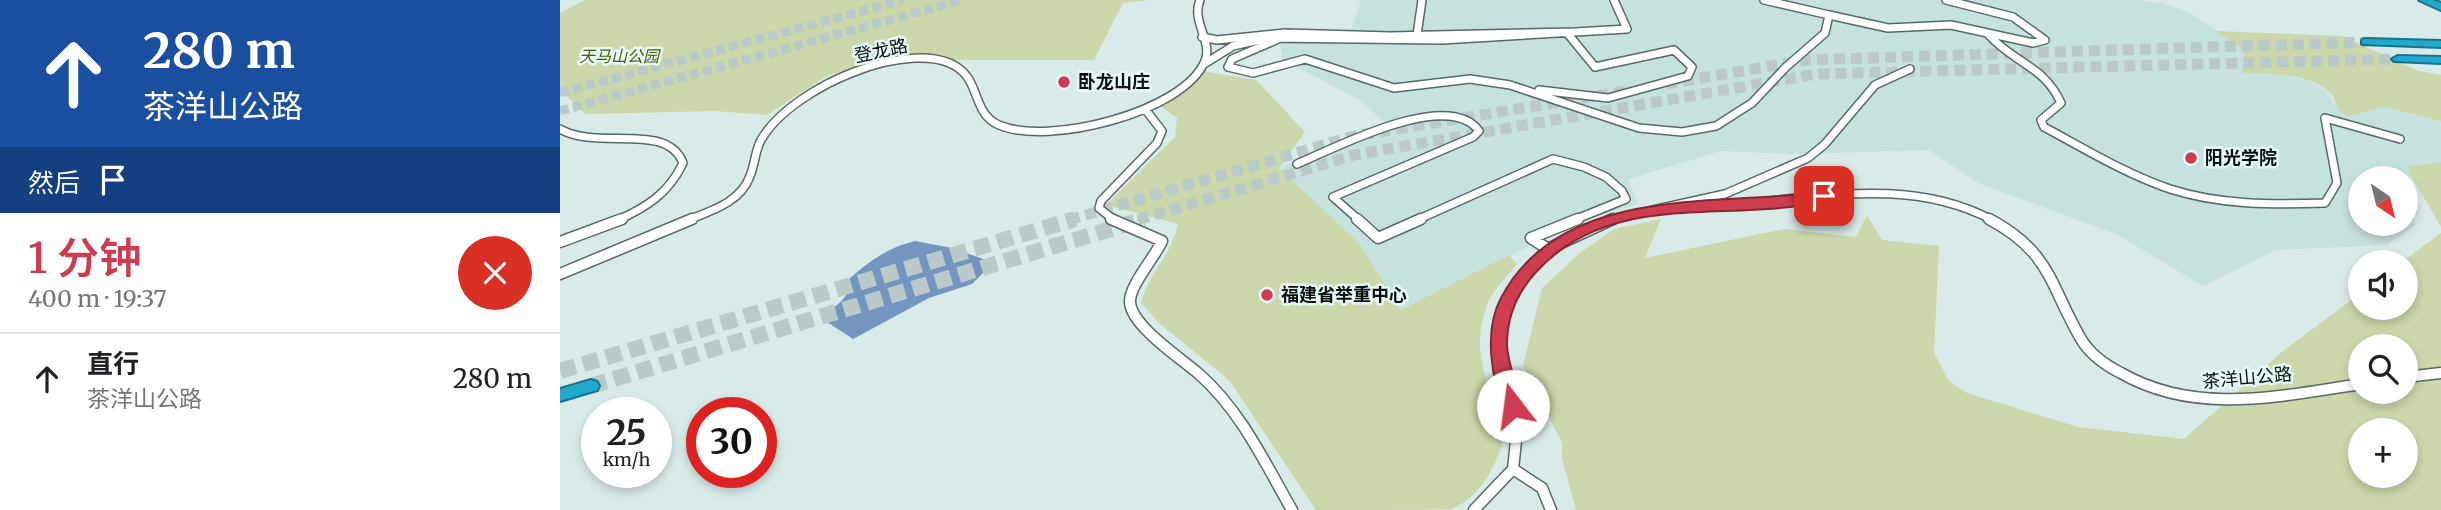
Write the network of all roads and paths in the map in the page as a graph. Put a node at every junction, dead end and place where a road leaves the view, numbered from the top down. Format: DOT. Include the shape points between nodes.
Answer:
graph roads {
  1 [pos="1200,0"];
  2 [pos="1422,0"];
  3 [pos="1614,0"];
  4 [pos="1764,0"];
  5 [pos="1946,0"];
  6 [pos="2424,0"];
  7 [pos="2441,7"];
  8 [pos="1829,15"];
  9 [pos="1572,33"];
  10 [pos="1987,34"];
  11 [pos="1284,35"];
  12 [pos="1417,35"];
  13 [pos="1202,37"];
  14 [pos="1367,37"];
  15 [pos="1448,37"];
  16 [pos="1241,40"];
  17 [pos="2365,42"];
  18 [pos="2441,44"];
  19 [pos="1206,49"];
  20 [pos="2398,59"];
  21 [pos="2441,60"];
  22 [pos="1204,64"];
  23 [pos="1910,69"];
  24 [pos="1510,85"];
  25 [pos="1145,109"];
  26 [pos="560,128"];
  27 [pos="2400,139"];
  28 [pos="1297,164"];
  29 [pos="1679,206"];
  30 [pos="560,242"];
  31 [pos="1548,249"];
  32 [pos="560,274"];
  33 [pos="2441,373"];
  34 [pos="2418,376"];
  35 [pos="591,386"];
  36 [pos="2348,386"];
  37 [pos="560,395"];
  38 [pos="1513,469"];
  39 [pos="1292,510"];
  40 [pos="1474,510"];
  41 [pos="1551,510"];
  1 -- 13 [label="street" via="1196,10"];
  2 -- 12 [label="street"];
  3 -- 9 [label="street" via="1627,29"];
  4 -- 8 [label="street"];
  5 -- 10 [label="street" via="2011,15 2032,24 2045,40 2033,43"];
  6 -- 7 [label="highway"];
  8 -- 10 [label="street" via="1888,28 1951,25"];
  8 -- 24 [label="street" via="1818,41 1752,103 1716,126 1682,132 1639,128"];
  9 -- 15 [label="street"];
  9 -- 24 [label="street" via="1595,67 1674,50 1692,67 1688,76 1608,98"];
  10 -- 27 [label="street" via="1995,45 2054,83 2061,103 2041,120 2044,127 2151,182 2274,206 2325,203 2337,183 2325,118"];
  11 -- 14 [label="street"];
  11 -- 16 [label="street"];
  11 -- 24 [label="street" via="1232,59 1228,67 1253,73 1305,59 1394,88 1470,79"];
  12 -- 14 [label="street"];
  12 -- 15 [label="street"];
  13 -- 16 [label="street"];
  13 -- 19 [label="street"];
  14 -- 15 [label="street"];
  16 -- 19 [label="street"];
  16 -- 22 [label="street, 登龙路"];
  17 -- 18 [label="highway"];
  19 -- 22 [label="street"];
  20 -- 21 [label="highway"];
  22 -- 25 [label="street, 登龙路"];
  23 -- 29 [label="street" via="1866,93 1815,154 1725,194"];
  25 -- 32 [label="street, 登龙路" via="1090,125 1011,129 983,114 967,76 955,66 920,59 867,68 829,85 772,127 760,142 740,193"];
  25 -- 39 [label="street" via="1162,131 1157,143 1099,208 1104,216 1162,241 1130,303 1151,333 1222,397"];
  26 -- 30 [label="street" via="586,140 665,141 679,150 683,163 670,187 654,201"];
  28 -- 31 [label="street" via="1394,124 1440,114 1474,124 1479,131 1473,136 1333,198 1378,238 1553,159 1616,182 1624,191 1626,199 1531,238"];
  29 -- 31 [label="street" via="1611,219"];
  29 -- 36 [label="street, 茶洋山公路" via="1769,204 1851,193 1903,193 1947,202 1991,219 2021,239 2054,276 2081,340 2129,380 2161,394 2234,401"];
  31 -- 38 [label="street" via="1518,281 1504,308 1498,346 1518,422"];
  33 -- 34 [label="street"];
  35 -- 37 [label="highway"];
  38 -- 40 [label="street"];
  38 -- 41 [label="street" via="1542,488"];
}
